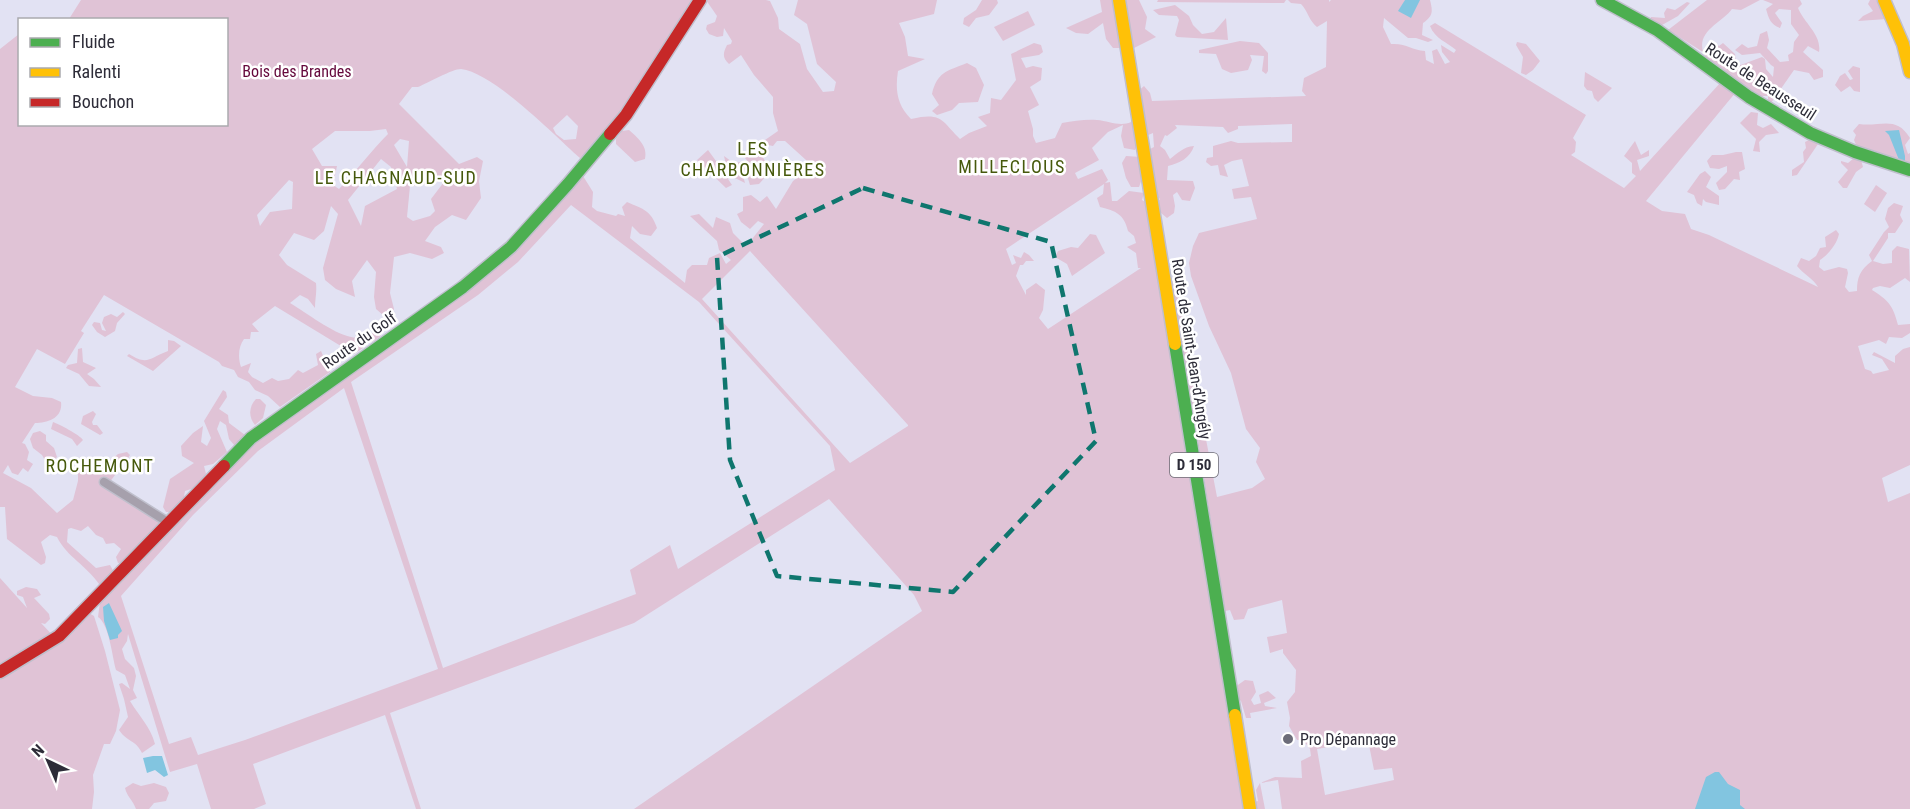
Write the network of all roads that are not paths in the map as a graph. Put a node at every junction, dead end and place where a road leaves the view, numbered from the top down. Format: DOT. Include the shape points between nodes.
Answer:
graph roads {
  1 [pos="700,0"];
  2 [pos="1119,0"];
  3 [pos="1602,0"];
  4 [pos="1884,0"];
  5 [pos="1910,72"];
  6 [pos="1910,170"];
  7 [pos="104,482"];
  8 [pos="169,523"];
  9 [pos="0,672"];
  10 [pos="1250,809"];
  1 -- 8 [label="street, Route du Golf" via="626,115 511,247 462,287 251,438"];
  2 -- 10 [label="street, Route de Saint-Jean-d'Angély / D 150"];
  3 -- 6 [label="street, Route de Beausseuil" via="1657,30 1749,97 1810,133"];
  4 -- 5 [label="street"];
  7 -- 8 [label="street"];
  8 -- 9 [label="street, Route du Golf" via="59,636"];
}
